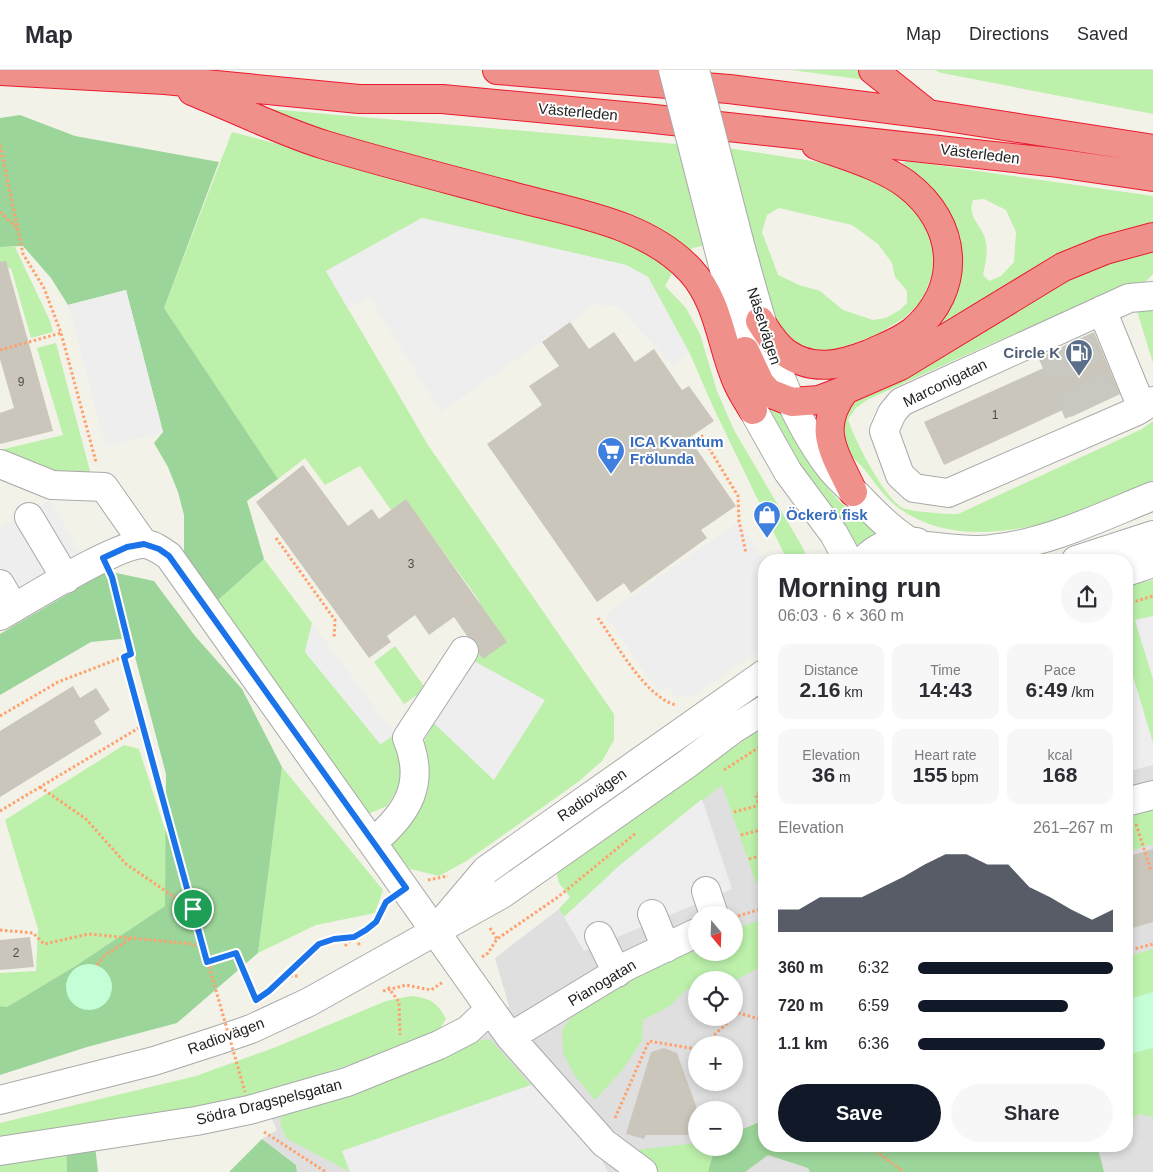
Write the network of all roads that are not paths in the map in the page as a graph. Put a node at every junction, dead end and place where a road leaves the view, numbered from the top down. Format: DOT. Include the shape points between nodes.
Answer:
graph roads {
  1 [pos="497,70"];
  2 [pos="657,70"];
  3 [pos="673,70"];
  4 [pos="694,70"];
  5 [pos="874,70"];
  6 [pos="0,71"];
  7 [pos="166,80"];
  8 [pos="729,89"];
  9 [pos="928,114"];
  10 [pos="782,131"];
  11 [pos="1153,149"];
  12 [pos="1153,177"];
  13 [pos="1153,237"];
  14 [pos="729,244"];
  15 [pos="1153,296"];
  16 [pos="1102,310"];
  17 [pos="760,321"];
  18 [pos="745,351"];
  19 [pos="845,390"];
  20 [pos="792,402"];
  21 [pos="1147,404"];
  22 [pos="753,410"];
  23 [pos="0,464"];
  24 [pos="853,492"];
  25 [pos="1153,496"];
  26 [pos="29,516"];
  27 [pos="1153,535"];
  28 [pos="144,544"];
  29 [pos="927,549"];
  30 [pos="845,554"];
  31 [pos="872,554"];
  32 [pos="1094,554"];
  33 [pos="66,579"];
  34 [pos="0,584"];
  35 [pos="7,612"];
  36 [pos="464,651"];
  37 [pos="758,678"];
  38 [pos="758,697"];
  39 [pos="758,706"];
  40 [pos="758,714"];
  41 [pos="732,730"];
  42 [pos="667,742"];
  43 [pos="373,842"];
  44 [pos="652,914"];
  45 [pos="435,930"];
  46 [pos="599,936"];
  47 [pos="688,937"];
  48 [pos="666,948"];
  49 [pos="616,973"];
  50 [pos="490,1009"];
  51 [pos="510,1037"];
  52 [pos="0,1100"];
  53 [pos="0,1151"];
  54 [pos="643,1172"];
  1 -- 8 [label="highway, Västerleden"];
  2 -- 8 [label="highway"];
  3 -- 14 [label="street, Näsetvägen, bridge"];
  4 -- 14 [label="street, Näsetvägen, bridge"];
  5 -- 9 [label="highway"];
  6 -- 7 [label="highway, Västerleden"];
  7 -- 10 [label="highway, Västerleden" via="359,99 442,99"];
  7 -- 22 [label="highway" via="323,145 583,216 652,241 670,252 690,271 712,303 738,385"];
  8 -- 9 [label="highway, Västerleden"];
  9 -- 11 [label="highway, Västerleden"];
  10 -- 12 [label="highway, Västerleden"];
  10 -- 17 [label="highway" via="904,182 924,200 939,222 949,262 944,288 924,320 898,342 850,362 812,365 787,354 774,343"];
  13 -- 19 [label="highway" via="1105,250 1063,267 900,366"];
  14 -- 17 [label="street, Näsetvägen"];
  14 -- 18 [label="street, Näsetvägen"];
  15 -- 16 [label="street, Marconigatan" via="1130,298"];
  16 -- 21 [label="street"];
  16 -- 21 [label="street, Marconigatan" via="1074,332 1048,344 901,402 884,431 900,475 914,488 948,493 1082,423 1108,412"];
  17 -- 20 [label="street, Näsetvägen"];
  18 -- 20 [label="highway" via="760,383 769,393"];
  18 -- 22 [label="street, Näsetvägen" via="745,374"];
  19 -- 20 [label="highway" via="818,400"];
  19 -- 24 [label="highway" via="832,412 828,436"];
  20 -- 24 [label="street, Näsetvägen" via="832,470"];
  22 -- 30 [label="street, Näsetvägen" via="788,472 834,534"];
  23 -- 28 [label="street" via="52,486 104,487"];
  24 -- 29 [label="street, Näsetvägen" via="890,529"];
  25 -- 29 [label="street, Näsetvägen" via="1075,528 1025,544 990,550"];
  26 -- 33 [label="street"];
  27 -- 32 [label="street"];
  28 -- 33 [label="street" via="127,547"];
  28 -- 43 [label="street" via="169,556"];
  29 -- 31 [label="street" via="895,542"];
  33 -- 35 [label="street"];
  34 -- 35 [label="street"];
  36 -- 43 [label="street" via="407,738 414,755 416,777 394,824"];
  37 -- 42 [label="street, Radiovägen"];
  38 -- 42 [label="street"];
  39 -- 41 [label="street"];
  40 -- 41 [label="street, Radiovägen"];
  41 -- 45 [label="street, Radiovägen" via="502,894"];
  42 -- 45 [label="street, Radiovägen" via="486,870"];
  43 -- 45 [label="street"];
  44 -- 48 [label="street"];
  45 -- 50 [label="street"];
  45 -- 52 [label="street, Radiovägen" via="309,1002 251,1029 154,1061"];
  46 -- 49 [label="street"];
  47 -- 48 [label="street, Pianogatan"];
  48 -- 49 [label="street, Pianogatan"];
  49 -- 51 [label="street, Pianogatan"];
  50 -- 51 [label="street"];
  50 -- 53 [label="street, Södra Dragspelsgatan" via="468,1030 439,1046 347,1082 247,1101 196,1121"];
  51 -- 54 [label="street" via="604,1143"];
}
